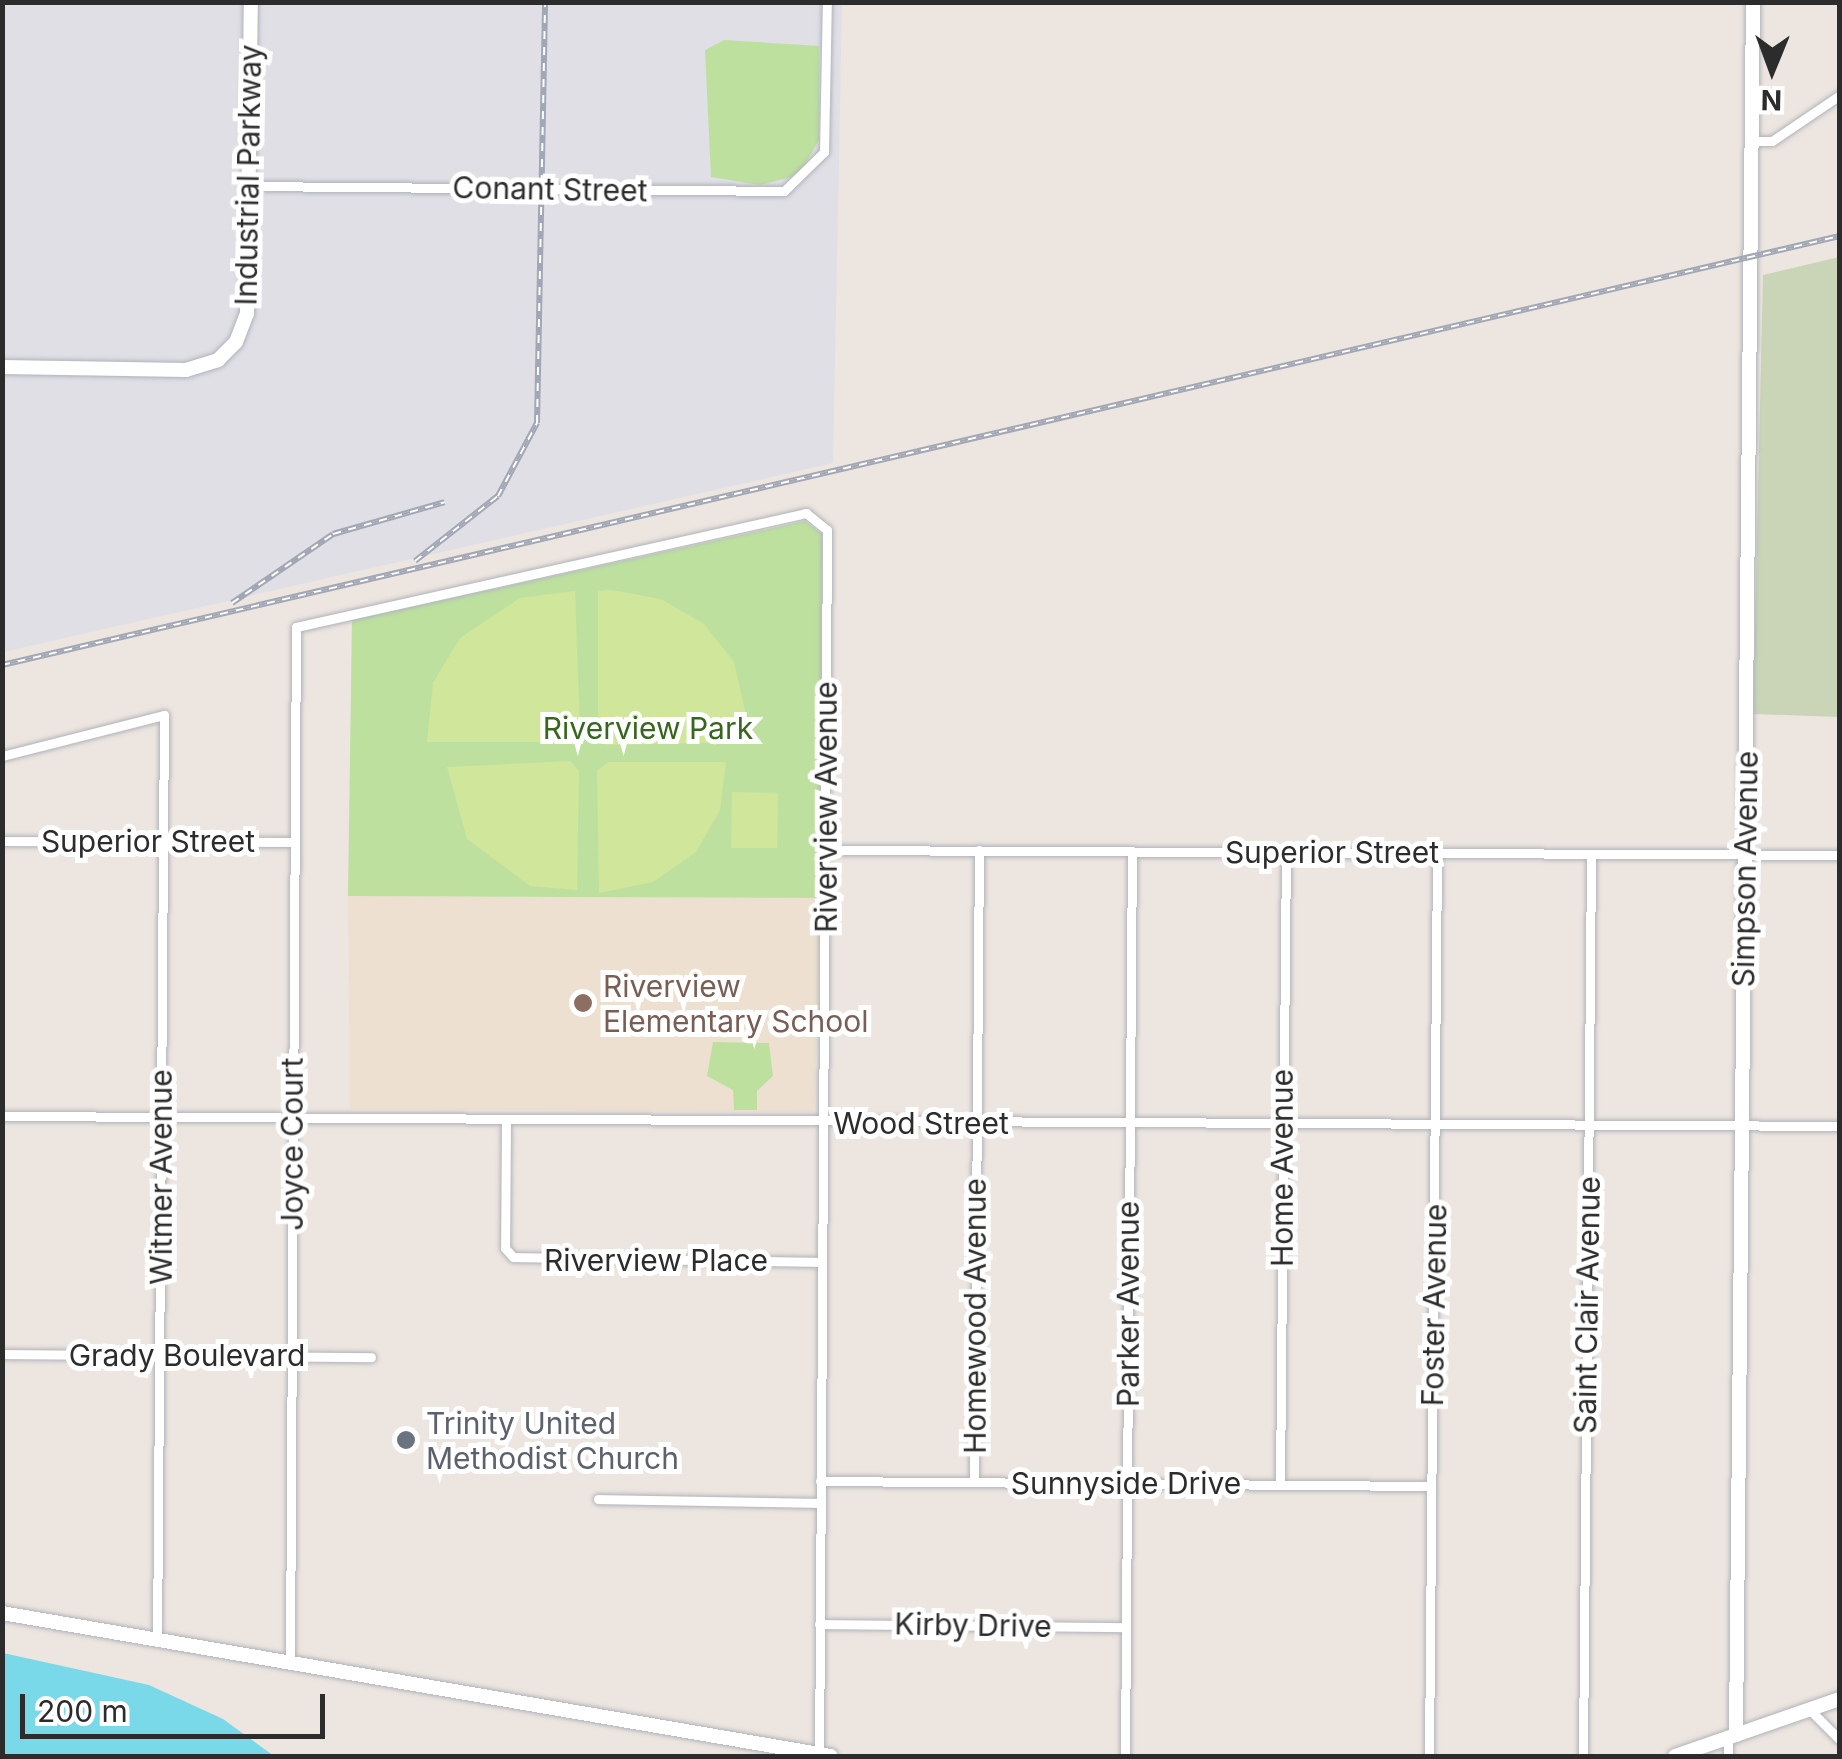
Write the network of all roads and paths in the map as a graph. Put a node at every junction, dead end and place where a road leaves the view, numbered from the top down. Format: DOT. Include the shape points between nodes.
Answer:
graph roads {
  1 [pos="251,2"];
  2 [pos="827,2"];
  3 [pos="1753,2"];
  4 [pos="1840,95"];
  5 [pos="1752,142"];
  6 [pos="248,186"];
  7 [pos="2,367"];
  8 [pos="296,627"];
  9 [pos="2,756"];
  10 [pos="2,841"];
  11 [pos="162,841"];
  12 [pos="293,842"];
  13 [pos="826,850"];
  14 [pos="979,850"];
  15 [pos="1132,851"];
  16 [pos="1286,852"];
  17 [pos="1438,853"];
  18 [pos="1591,854"];
  19 [pos="1840,854"];
  20 [pos="1746,856"];
  21 [pos="2,1116"];
  22 [pos="161,1116"];
  23 [pos="292,1118"];
  24 [pos="506,1119"];
  25 [pos="824,1122"];
  26 [pos="976,1124"];
  27 [pos="1128,1125"];
  28 [pos="1840,1126"];
  29 [pos="1282,1127"];
  30 [pos="1742,1127"];
  31 [pos="1436,1128"];
  32 [pos="1588,1128"];
  33 [pos="821,1262"];
  34 [pos="2,1354"];
  35 [pos="160,1355"];
  36 [pos="292,1356"];
  37 [pos="371,1357"];
  38 [pos="820,1481"];
  39 [pos="974,1482"];
  40 [pos="1127,1483"];
  41 [pos="1280,1484"];
  42 [pos="1432,1486"];
  43 [pos="598,1498"];
  44 [pos="819,1503"];
  45 [pos="2,1613"];
  46 [pos="819,1624"];
  47 [pos="1126,1627"];
  48 [pos="157,1638"];
  49 [pos="290,1660"];
  50 [pos="1840,1699"];
  51 [pos="1810,1710"];
  52 [pos="1732,1737"];
  53 [pos="1840,1740"];
  54 [pos="825,1755"];
  55 [pos="1124,1756"];
  56 [pos="1429,1756"];
  57 [pos="1583,1756"];
  58 [pos="1675,1756"];
  59 [pos="1728,1756"];
  1 -- 6 [label="street, Industrial Parkway"];
  2 -- 6 [label="street, Conant Street" via="826,142 808,175 784,191"];
  3 -- 5 [label="street, Simpson Avenue"];
  4 -- 5 [label="street" via="1772,142"];
  5 -- 20 [label="street, Simpson Avenue"];
  6 -- 7 [label="street, Industrial Parkway" via="247,314 218,360 174,370"];
  8 -- 12 [label="street, Joyce Court"];
  8 -- 13 [label="street, Riverview Avenue" via="818,517 827,530"];
  9 -- 11 [label="street, Witmer Avenue" via="164,716"];
  10 -- 11 [label="street, Superior Street"];
  11 -- 12 [label="street, Superior Street"];
  11 -- 22 [label="street, Witmer Avenue"];
  12 -- 23 [label="street, Joyce Court"];
  13 -- 14 [label="street, Superior Street"];
  13 -- 25 [label="street, Riverview Avenue"];
  14 -- 15 [label="street, Superior Street"];
  14 -- 26 [label="street, Homewood Avenue"];
  15 -- 16 [label="street, Superior Street"];
  15 -- 27 [label="street, Parker Avenue"];
  16 -- 17 [label="street, Superior Street"];
  16 -- 29 [label="street, Home Avenue"];
  17 -- 18 [label="street, Superior Street"];
  17 -- 31 [label="street, Foster Avenue"];
  18 -- 20 [label="street, Superior Street"];
  18 -- 32 [label="street, Saint Clair Avenue"];
  19 -- 20 [label="street, Superior Street"];
  20 -- 30 [label="street, Simpson Avenue"];
  21 -- 22 [label="street, Wood Street"];
  22 -- 23 [label="street, Wood Street"];
  22 -- 35 [label="street, Witmer Avenue"];
  23 -- 24 [label="street, Wood Street"];
  23 -- 36 [label="street, Joyce Court"];
  24 -- 25 [label="street, Wood Street"];
  24 -- 33 [label="street, Riverview Place" via="513,1258"];
  25 -- 26 [label="street, Wood Street"];
  25 -- 33 [label="street, Riverview Avenue"];
  26 -- 27 [label="street, Wood Street"];
  26 -- 39 [label="street, Homewood Avenue"];
  27 -- 29 [label="street, Wood Street"];
  27 -- 40 [label="street, Parker Avenue"];
  28 -- 30 [label="street, Wood Street"];
  29 -- 31 [label="street, Wood Street"];
  29 -- 41 [label="street, Home Avenue"];
  30 -- 32 [label="street, Wood Street"];
  30 -- 52 [label="street, Simpson Avenue"];
  31 -- 32 [label="street, Wood Street"];
  31 -- 42 [label="street, Foster Avenue"];
  32 -- 57 [label="street, Saint Clair Avenue"];
  33 -- 38 [label="street, Riverview Avenue"];
  34 -- 35 [label="street, Grady Boulevard"];
  35 -- 36 [label="street, Grady Boulevard"];
  35 -- 48 [label="street, Witmer Avenue"];
  36 -- 37 [label="street, Grady Boulevard"];
  36 -- 49 [label="street, Joyce Court"];
  38 -- 39 [label="street, Sunnyside Drive"];
  38 -- 44 [label="street, Riverview Avenue"];
  39 -- 40 [label="street, Sunnyside Drive"];
  40 -- 41 [label="street, Sunnyside Drive"];
  40 -- 47 [label="street, Parker Avenue"];
  41 -- 42 [label="street, Sunnyside Drive"];
  42 -- 56 [label="street, Foster Avenue"];
  43 -- 44 [label="street"];
  44 -- 46 [label="street, Riverview Avenue"];
  45 -- 48 [label="street"];
  46 -- 47 [label="street, Kirby Drive"];
  46 -- 54 [label="street, Riverview Avenue"];
  47 -- 55 [label="street, Parker Avenue"];
  48 -- 49 [label="street"];
  49 -- 54 [label="street"];
  50 -- 51 [label="street"];
  51 -- 52 [label="street"];
  51 -- 53 [label="street"];
  52 -- 58 [label="street"];
  52 -- 59 [label="street"];
}
